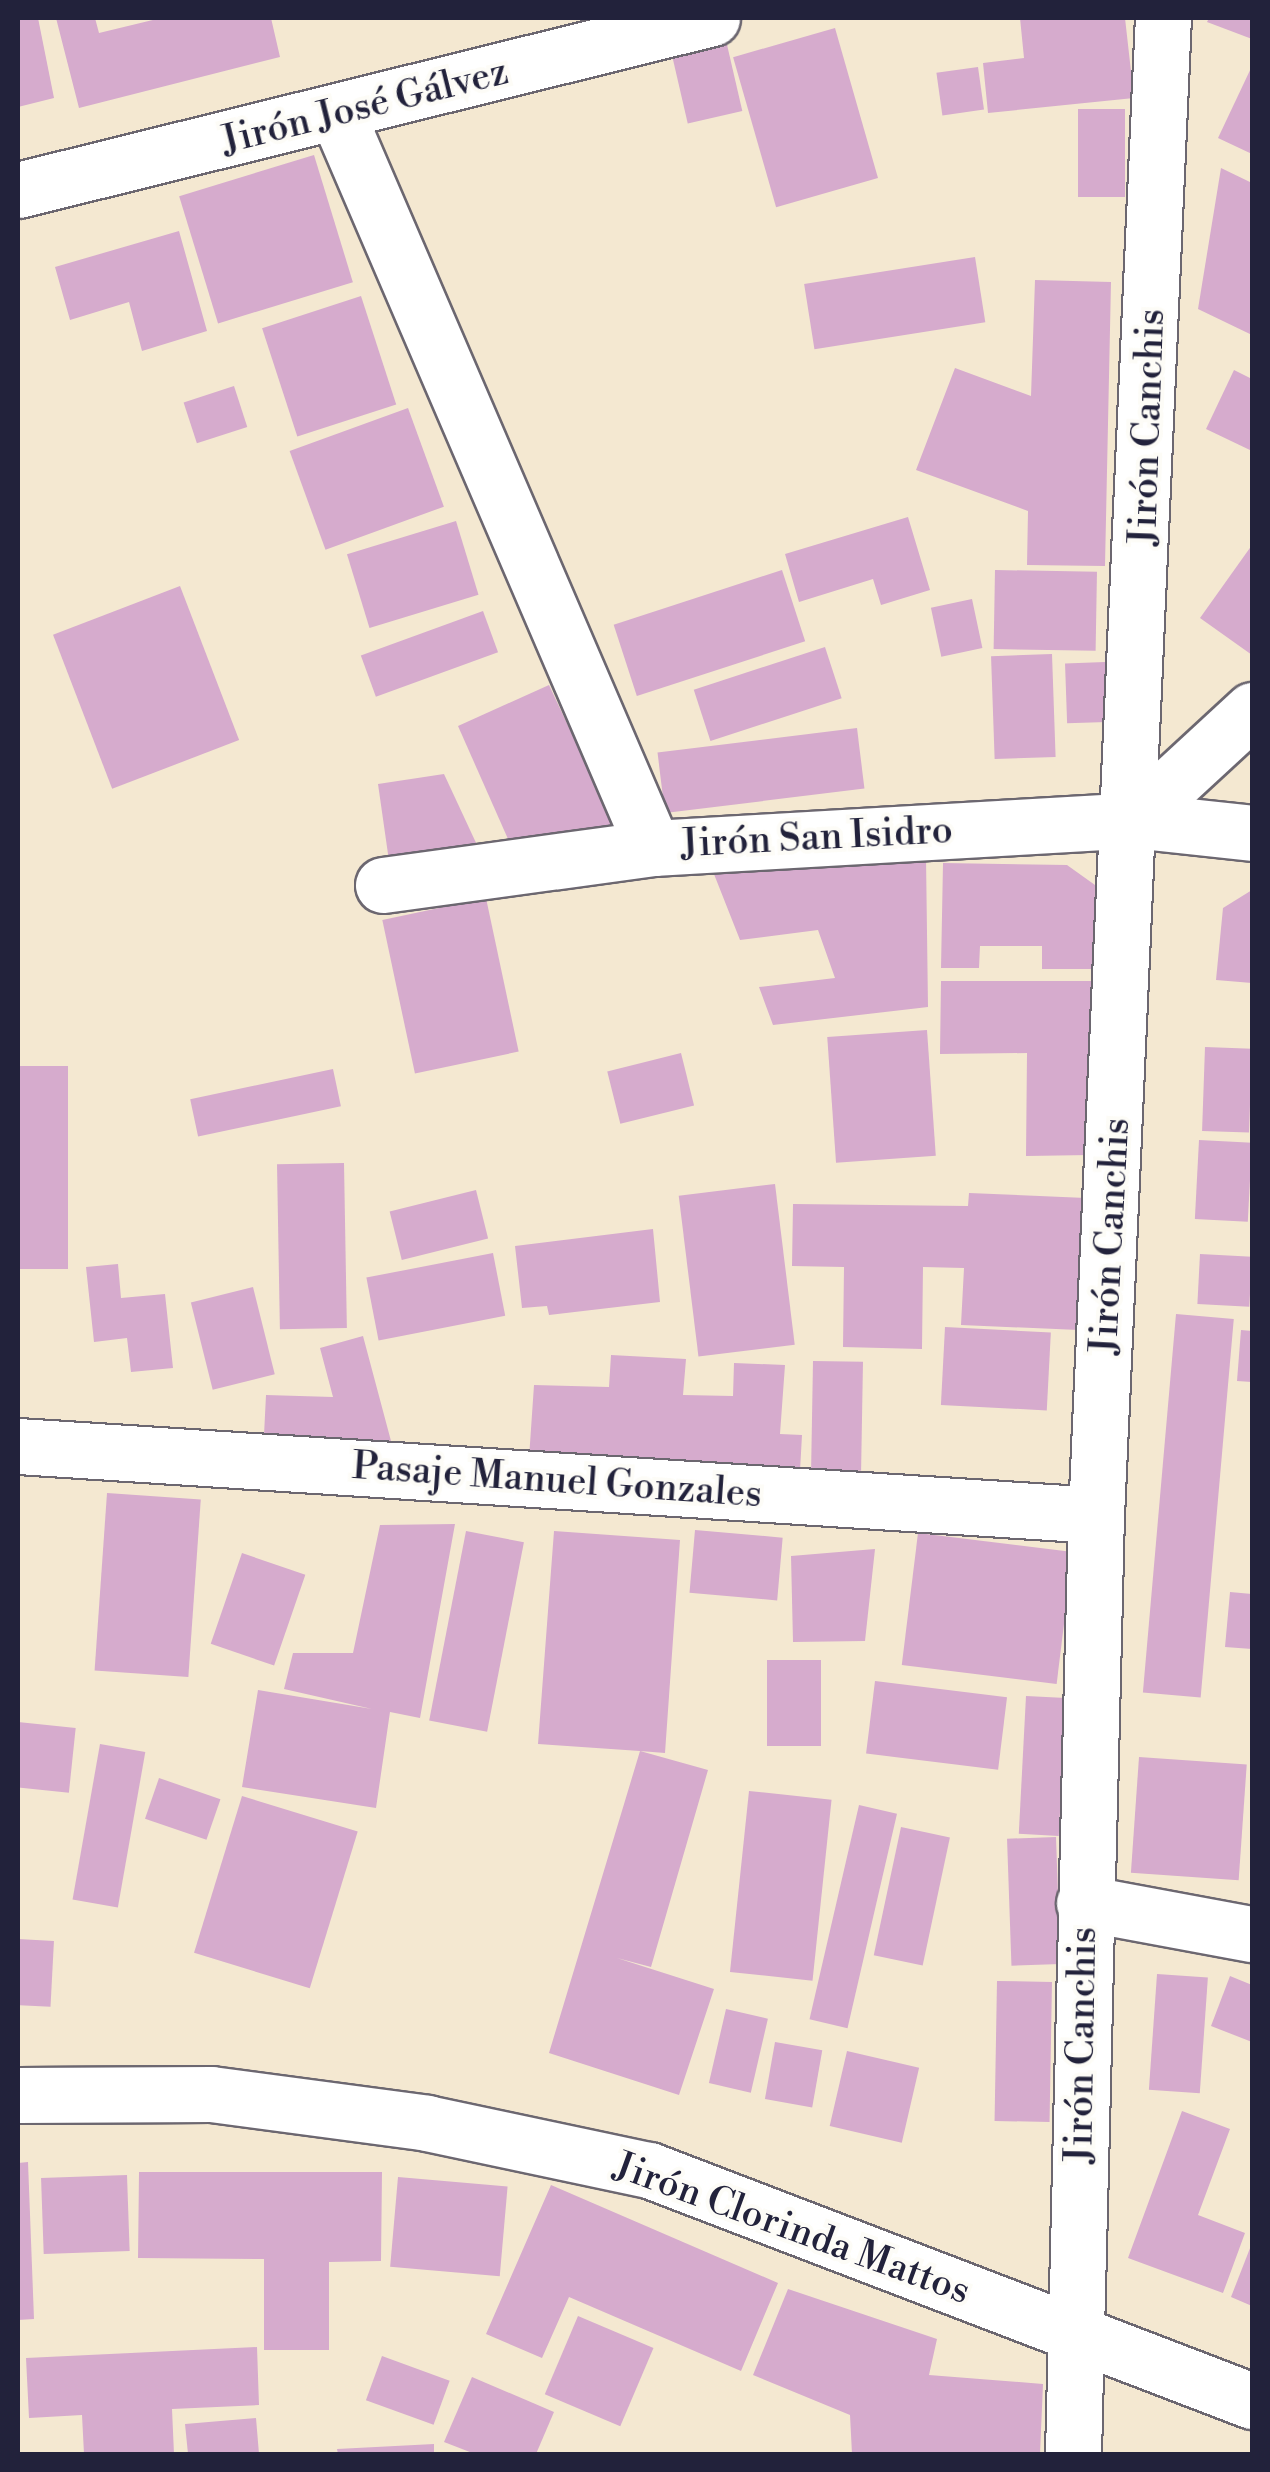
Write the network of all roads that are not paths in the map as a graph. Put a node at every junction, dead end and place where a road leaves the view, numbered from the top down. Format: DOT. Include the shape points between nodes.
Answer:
graph roads {
  1 [pos="712,18"];
  2 [pos="1163,18"];
  3 [pos="338,116"];
  4 [pos="18,190"];
  5 [pos="1252,710"];
  6 [pos="1134,820"];
  7 [pos="1252,833"];
  8 [pos="652,848"];
  9 [pos="383,885"];
  10 [pos="18,1446"];
  11 [pos="1096,1516"];
  12 [pos="1084,1903"];
  13 [pos="1252,1934"];
  14 [pos="18,2094"];
  15 [pos="1076,2332"];
  16 [pos="1252,2402"];
  17 [pos="1073,2454"];
  1 -- 3 [label="street, Jirón José Gálvez"];
  2 -- 6 [label="street, Jirón Canchis"];
  3 -- 4 [label="street, Jirón José Gálvez"];
  3 -- 8 [label="street"];
  5 -- 6 [label="street"];
  6 -- 7 [label="street, Jirón San Isidro"];
  6 -- 8 [label="street, Jirón San Isidro"];
  6 -- 11 [label="street, Jirón Canchis"];
  8 -- 9 [label="street, Jirón San Isidro"];
  10 -- 11 [label="street, Pasaje Manuel Gonzales"];
  11 -- 12 [label="street, Jirón Canchis"];
  12 -- 13 [label="street"];
  12 -- 15 [label="street, Jirón Canchis"];
  14 -- 15 [label="street, Jirón Clorinda Mattos" via="211,2094 427,2123 649,2170"];
  15 -- 16 [label="street, Jirón Clorinda Mattos"];
  15 -- 17 [label="street, Jirón Canchis"];
}
